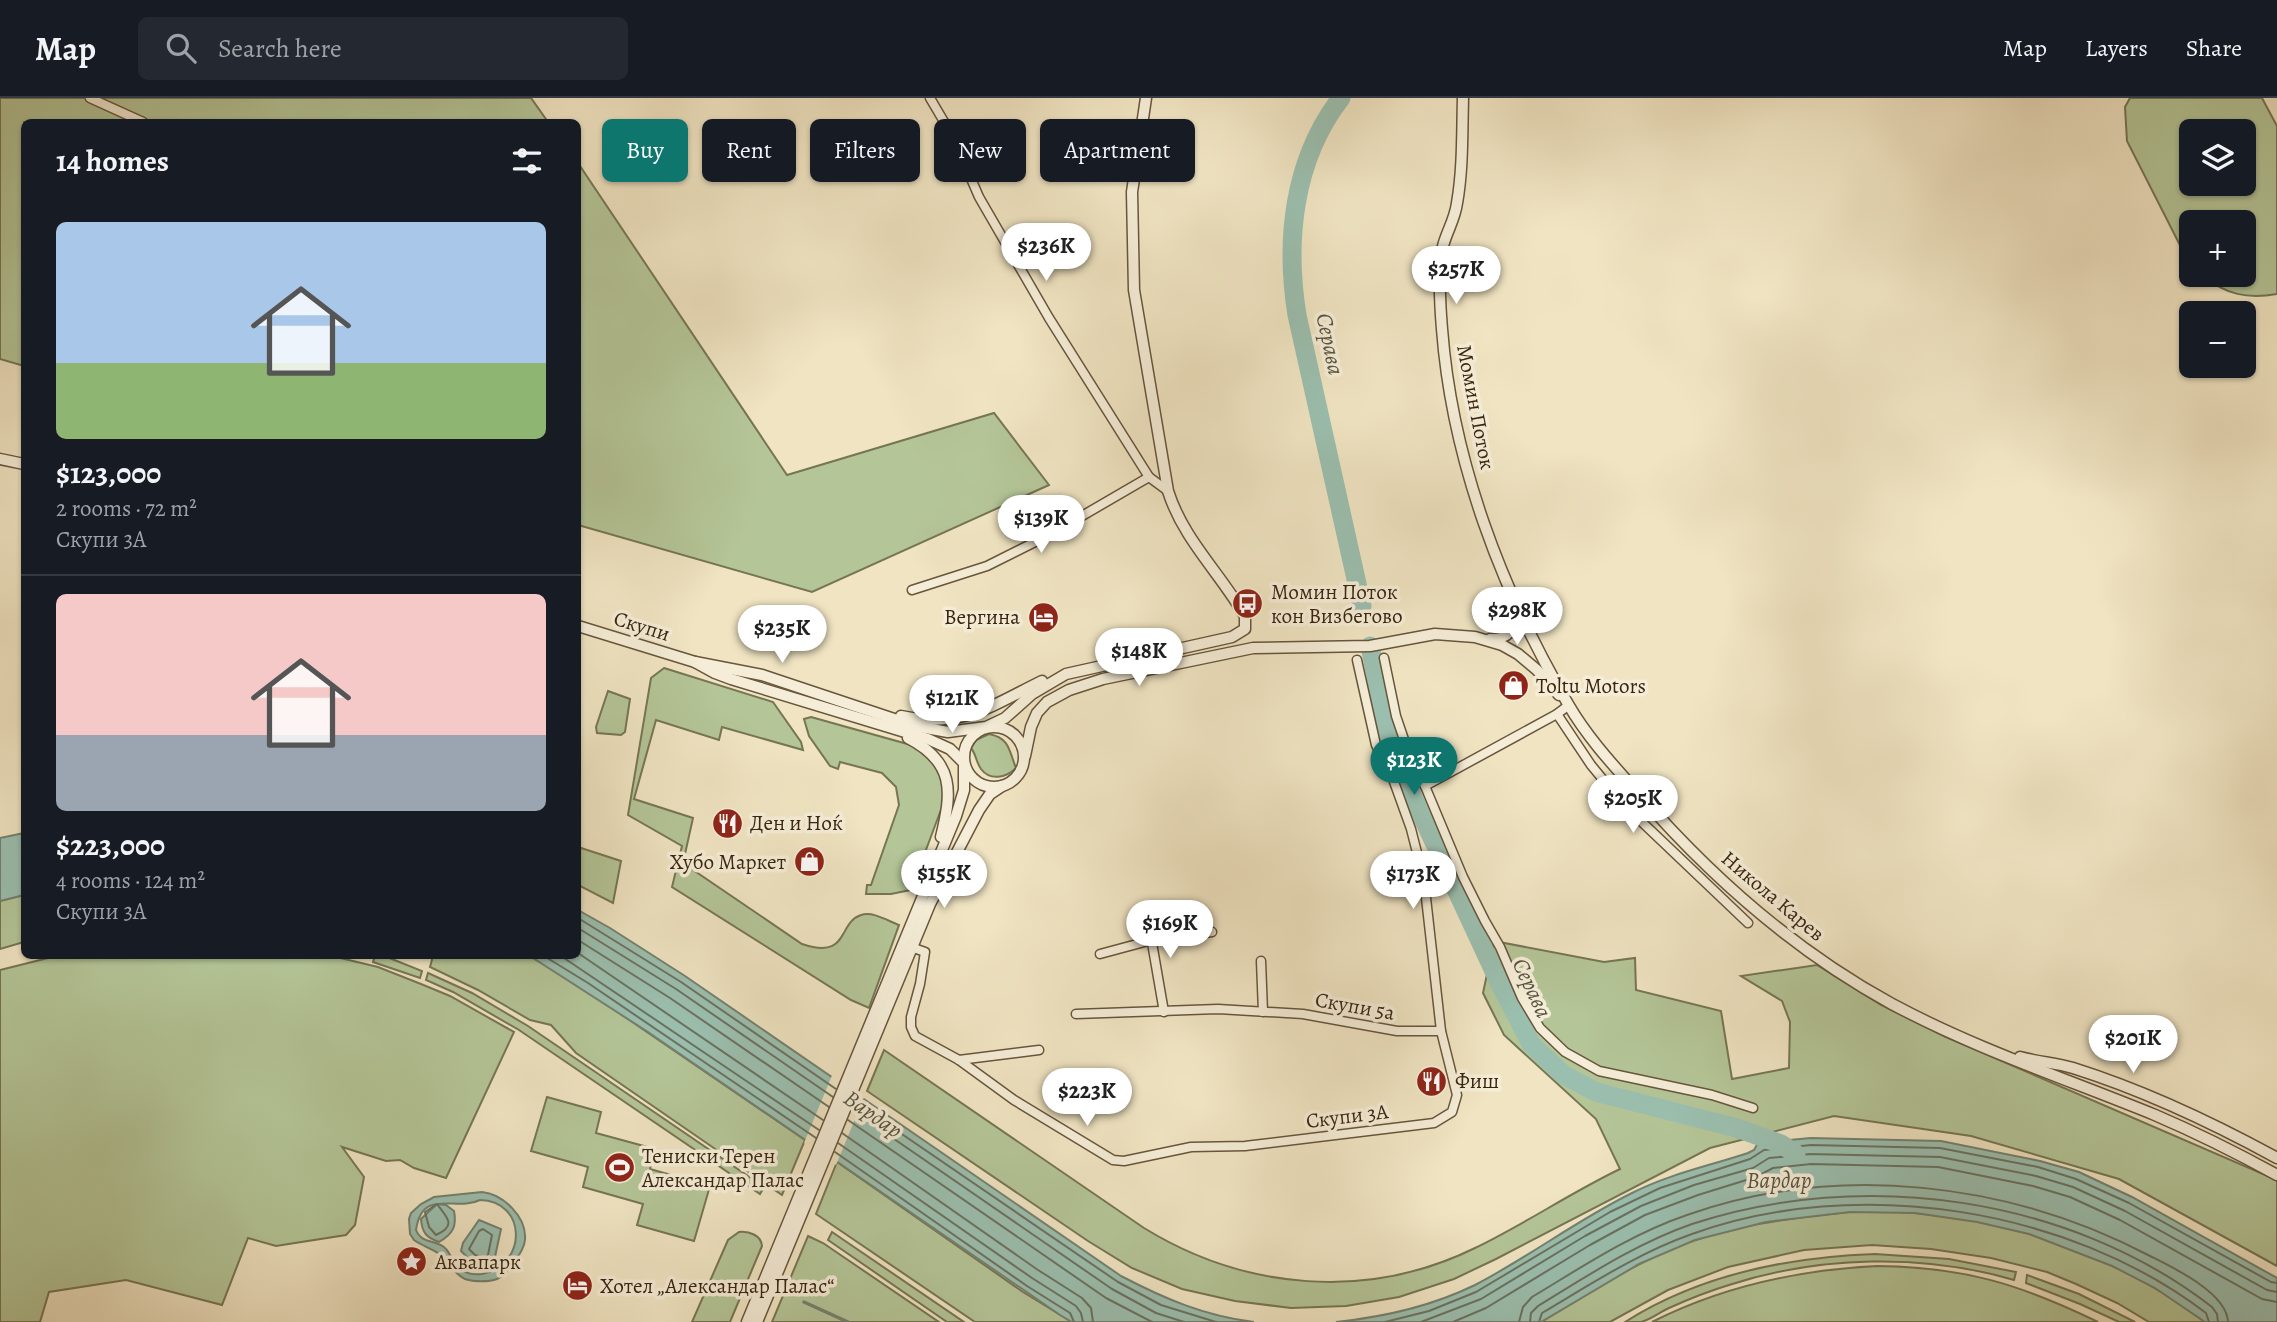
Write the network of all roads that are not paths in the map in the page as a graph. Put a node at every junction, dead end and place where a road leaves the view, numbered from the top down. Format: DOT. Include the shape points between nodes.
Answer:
graph roads {
  1 [pos="90,98"];
  2 [pos="930,98"];
  3 [pos="1146,98"];
  4 [pos="1463,98"];
  5 [pos="136,119"];
  6 [pos="0,458"];
  7 [pos="21,463"];
  8 [pos="1149,477"];
  9 [pos="1168,491"];
  10 [pos="1509,587"];
  11 [pos="912,590"];
  12 [pos="1520,613"];
  13 [pos="581,627"];
  14 [pos="1486,639"];
  15 [pos="1384,658"];
  16 [pos="1357,660"];
  17 [pos="695,662"];
  18 [pos="1066,674"];
  19 [pos="1569,705"];
  20 [pos="861,708"];
  21 [pos="1557,714"];
  22 [pos="886,726"];
  23 [pos="986,727"];
  24 [pos="1025,756"];
  25 [pos="964,763"];
  26 [pos="1002,786"];
  27 [pos="1425,786"];
  28 [pos="936,860"];
  29 [pos="1147,914"];
  30 [pos="1748,923"];
  31 [pos="1212,932"];
  32 [pos="1152,940"];
  33 [pos="911,947"];
  34 [pos="1100,954"];
  35 [pos="1261,961"];
  36 [pos="1164,1012"];
  37 [pos="1264,1013"];
  38 [pos="1076,1014"];
  39 [pos="876,1020"];
  40 [pos="1441,1031"];
  41 [pos="1970,1041"];
  42 [pos="1039,1050"];
  43 [pos="959,1060"];
  44 [pos="1753,1108"];
  45 [pos="2277,1158"];
  46 [pos="2277,1175"];
  47 [pos="794,1219"];
  48 [pos="747,1322"];
  49 [pos="757,1322"];
  1 -- 5 [label="street"];
  2 -- 8 [label="street" via="979,197"];
  3 -- 9 [label="street" via="1132,192 1134,290"];
  4 -- 10 [label="street, Момин Поток" via="1459,191 1442,253 1442,329 1462,450"];
  6 -- 7 [label="street"];
  8 -- 9 [label="street"];
  8 -- 11 [label="street" via="987,566"];
  9 -- 18 [label="street" via="1177,517 1245,616 1245,629 1232,636"];
  10 -- 12 [label="street, Никола Карев"];
  12 -- 14 [label="street" via="1504,637"];
  12 -- 19 [label="street, Никола Карев"];
  13 -- 17 [label="street, Скупи"];
  14 -- 19 [label="street" via="1518,654"];
  14 -- 24 [label="street" via="1434,634 1389,644 1272,647 1103,680 1047,702 1031,727"];
  15 -- 27 [label="street" via="1402,738"];
  16 -- 40 [label="street, Скупи 3А" via="1376,745 1418,853"];
  17 -- 20 [label="street, Скупи" via="762,675"];
  17 -- 22 [label="street, Скупи" via="715,673"];
  18 -- 20 [label="street" via="960,717 925,719"];
  18 -- 23 [label="street"];
  19 -- 21 [label="street"];
  19 -- 41 [label="street, Никола Карев" via="1651,808 1742,900 1838,972"];
  20 -- 23 [label="street, Скупи" via="937,731"];
  21 -- 27 [label="street"];
  21 -- 30 [label="street" via="1624,805"];
  22 -- 25 [label="street, Скупи" via="943,745"];
  22 -- 28 [label="street" via="930,751 944,769 949,800"];
  23 -- 24 [label="street" via="1012,733"];
  23 -- 25 [label="street" via="966,743"];
  24 -- 26 [label="street" via="1019,775"];
  25 -- 26 [label="street" via="980,782"];
  25 -- 28 [label="street" via="962,798"];
  26 -- 33 [label="street" via="979,810"];
  27 -- 44 [label="street" via="1522,998 1552,1041 1599,1071"];
  28 -- 39 [label="street"];
  29 -- 32 [label="street"];
  31 -- 32 [label="street"];
  32 -- 34 [label="street"];
  32 -- 36 [label="street"];
  33 -- 39 [label="street"];
  33 -- 43 [label="street, Скупи 3А" via="925,952 911,1027 915,1035"];
  35 -- 37 [label="street"];
  36 -- 37 [label="street, Скупи 5а" via="1218,1009"];
  36 -- 38 [label="street, Скупи 5а"];
  37 -- 40 [label="street, Скупи 5а" via="1303,1014 1397,1031"];
  39 -- 47 [label="street"];
  40 -- 43 [label="street, Скупи 3А" via="1457,1095 1452,1112 1434,1123 1245,1146 1191,1147 1124,1161 1113,1160 1014,1100"];
  41 -- 45 [label="street, Никола Карев" via="2076,1069 2205,1121"];
  41 -- 46 [label="street, Никола Карев" via="2187,1129"];
  42 -- 43 [label="street"];
  47 -- 48 [label="street"];
  47 -- 49 [label="street"];
}
